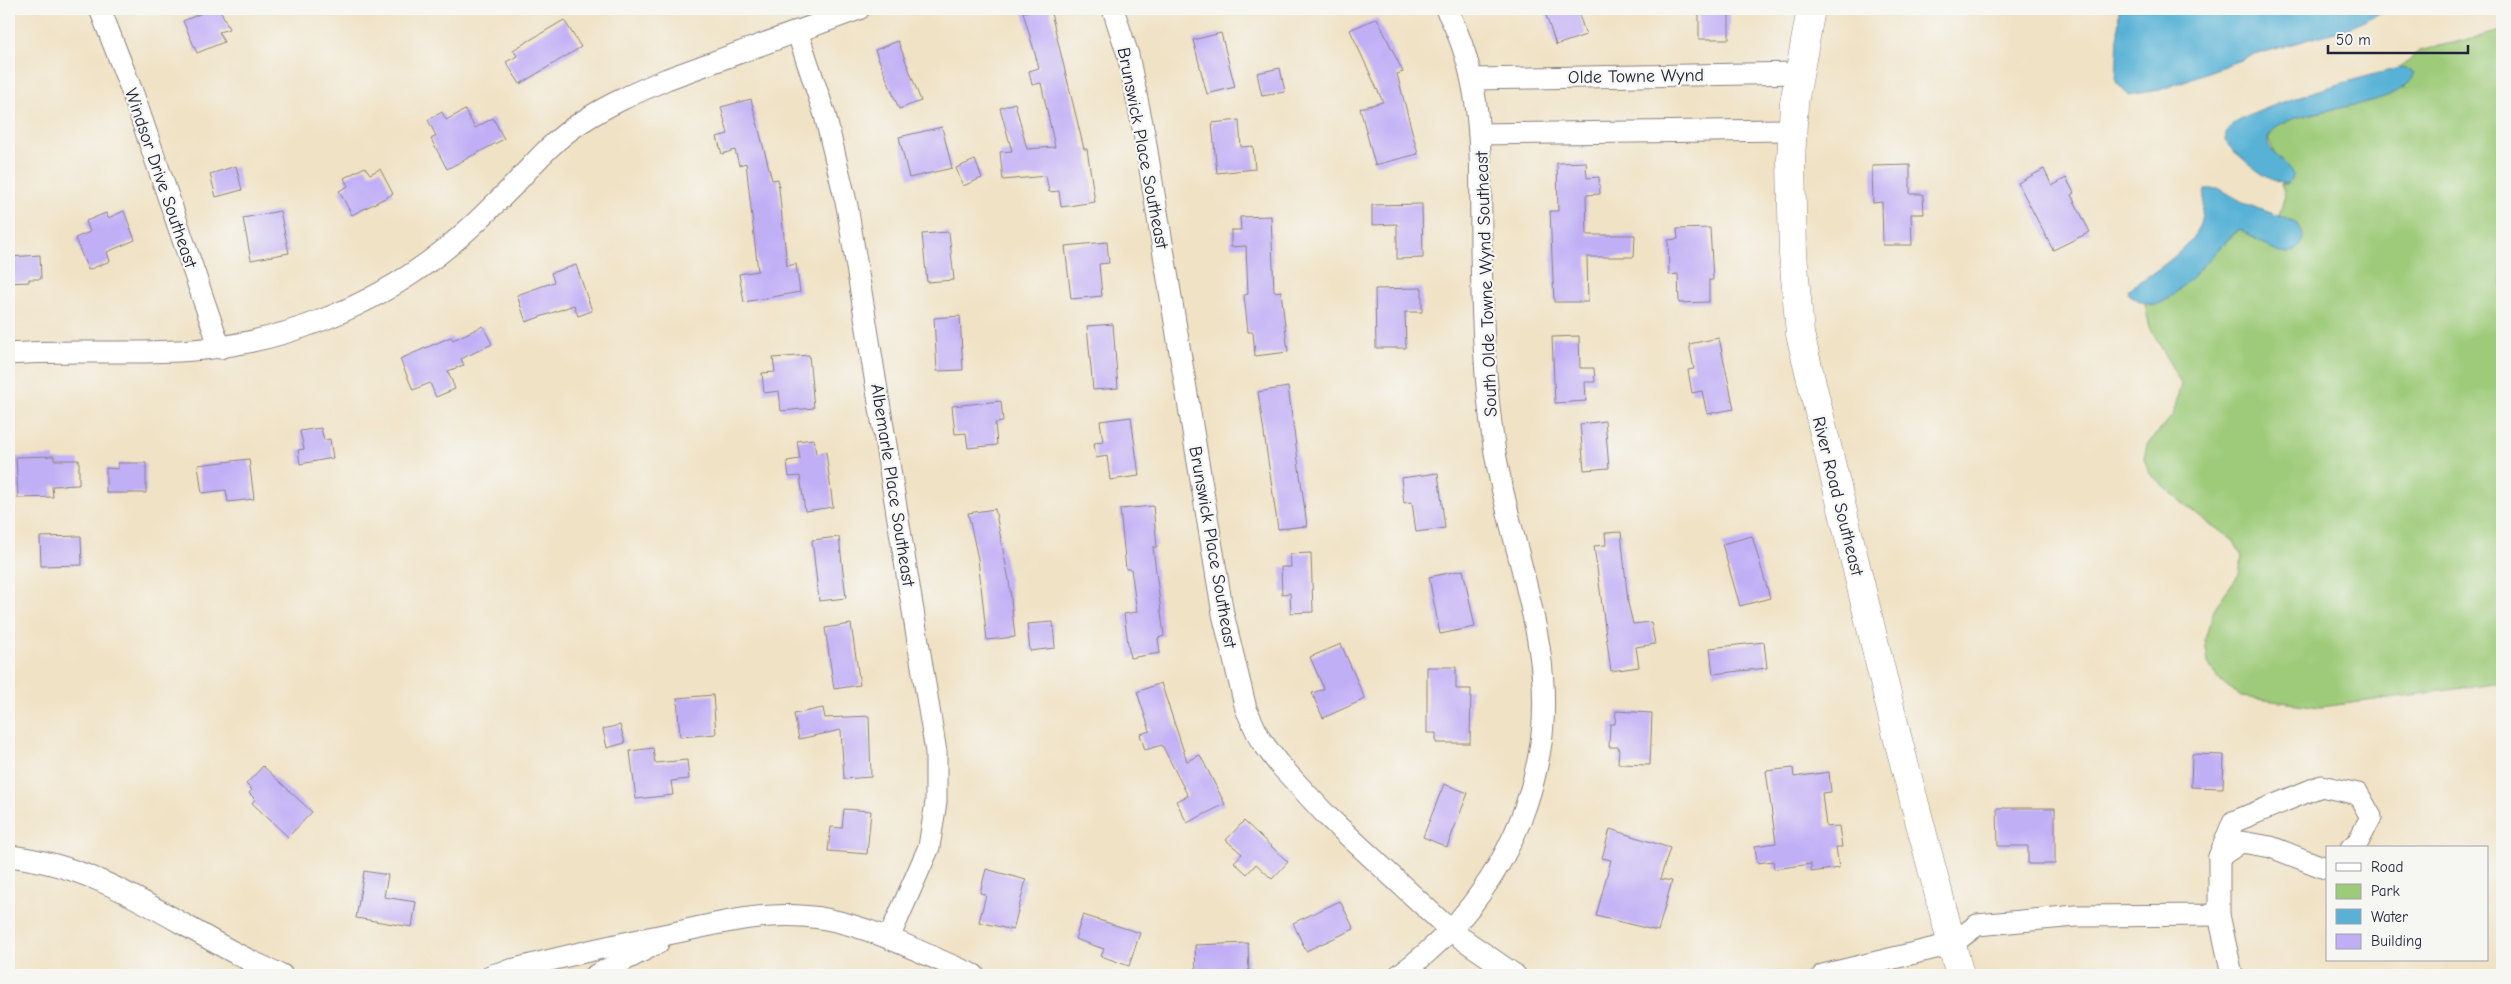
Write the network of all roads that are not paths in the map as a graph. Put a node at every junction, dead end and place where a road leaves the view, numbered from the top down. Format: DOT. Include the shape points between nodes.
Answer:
graph roads {
  1 [pos="100,9"];
  2 [pos="859,9"];
  3 [pos="1113,9"];
  4 [pos="1446,9"];
  5 [pos="1811,9"];
  6 [pos="797,31"];
  7 [pos="1798,73"];
  8 [pos="1473,79"];
  9 [pos="1792,130"];
  10 [pos="1480,134"];
  11 [pos="220,348"];
  12 [pos="9,354"];
  13 [pos="2353,846"];
  14 [pos="9,856"];
  15 [pos="2218,857"];
  16 [pos="2326,868"];
  17 [pos="2219,915"];
  18 [pos="682,931"];
  19 [pos="1451,931"];
  20 [pos="889,938"];
  21 [pos="1952,944"];
  22 [pos="282,975"];
  23 [pos="492,975"];
  24 [pos="596,975"];
  25 [pos="974,975"];
  26 [pos="1399,975"];
  27 [pos="1515,975"];
  28 [pos="1823,975"];
  29 [pos="1960,975"];
  30 [pos="2232,975"];
  1 -- 11 [label="street, Windsor Drive Southeast" via="133,94"];
  2 -- 6 [label="street"];
  3 -- 19 [label="street, Brunswick Place Southeast" via="1128,55 1144,133 1223,614 1246,709 1260,738 1301,789"];
  4 -- 8 [label="street, South Olde Towne Wynd Southeast"];
  5 -- 7 [label="main road, River Road Southeast"];
  6 -- 11 [label="street" via="636,92 579,124 538,158 471,228 437,256 382,291 299,329"];
  6 -- 20 [label="street, Albemarle Place Southeast" via="825,115 847,206 936,752 936,802 929,847"];
  7 -- 8 [label="street, Olde Towne Wynd"];
  7 -- 9 [label="main road, River Road Southeast"];
  8 -- 10 [label="street, South Olde Towne Wynd Southeast"];
  9 -- 10 [label="street"];
  9 -- 21 [label="main road, River Road Southeast" via="1791,209 1800,334 1898,740"];
  10 -- 19 [label="street, South Olde Towne Wynd Southeast" via="1482,291 1488,400 1501,485 1534,618 1544,701 1540,754 1523,814 1499,865"];
  11 -- 12 [label="street"];
  13 -- 15 [label="street" via="2371,817 2358,794 2321,786 2233,822"];
  14 -- 22 [label="street" via="66,867 93,876 155,906 238,956"];
  15 -- 16 [label="street" via="2241,842 2271,846"];
  15 -- 17 [label="street"];
  17 -- 21 [label="street" via="2076,916 1978,925"];
  17 -- 30 [label="street"];
  18 -- 20 [label="street" via="739,919 792,915 844,923"];
  18 -- 23 [label="street"];
  18 -- 24 [label="street"];
  19 -- 26 [label="street, South Olde Towne Wynd Southeast"];
  19 -- 27 [label="street, Brunswick Place Southeast"];
  20 -- 25 [label="street"];
  21 -- 28 [label="street"];
  21 -- 29 [label="main road, River Road Southeast"];
}
